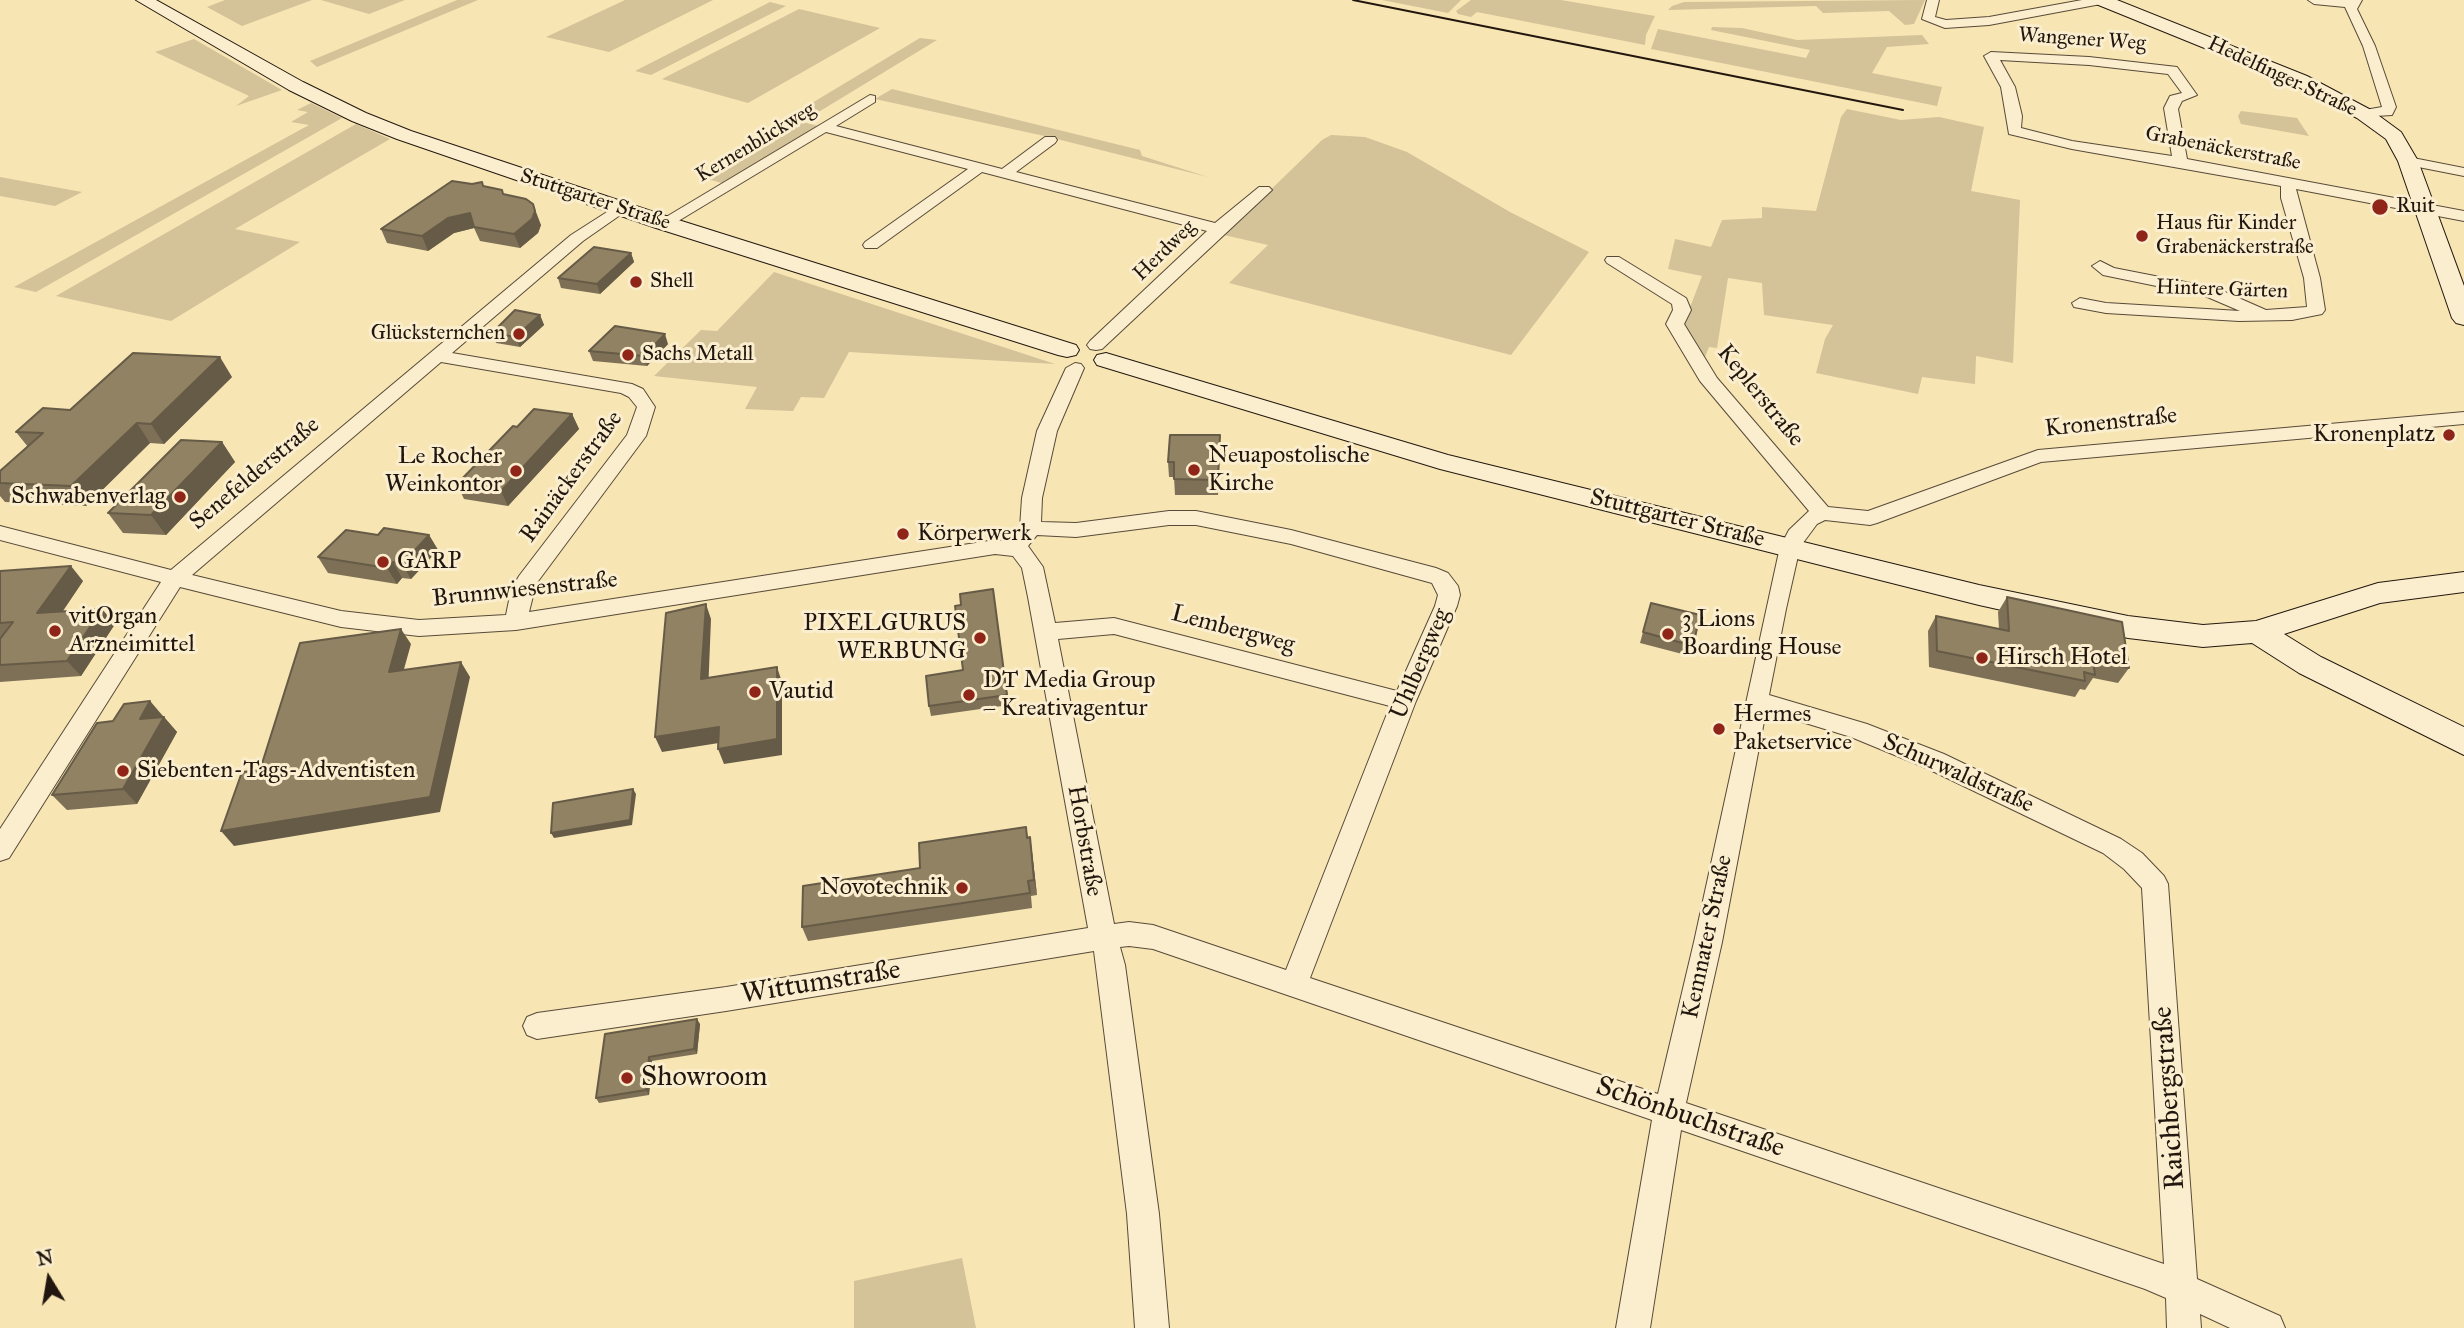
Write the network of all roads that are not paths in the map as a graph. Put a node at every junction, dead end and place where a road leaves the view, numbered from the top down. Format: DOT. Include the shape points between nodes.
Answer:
graph roads {
  1 [pos="144,0"];
  2 [pos="1933,0"];
  3 [pos="2102,0"];
  4 [pos="2314,0"];
  5 [pos="2353,2"];
  6 [pos="870,99"];
  7 [pos="2364,114"];
  8 [pos="824,127"];
  9 [pos="2014,131"];
  10 [pos="1051,141"];
  11 [pos="2408,160"];
  12 [pos="2180,162"];
  13 [pos="980,167"];
  14 [pos="2464,172"];
  15 [pos="1006,173"];
  16 [pos="2288,183"];
  17 [pos="1264,190"];
  18 [pos="2424,207"];
  19 [pos="621,208"];
  20 [pos="2464,216"];
  21 [pos="664,223"];
  22 [pos="1218,229"];
  23 [pos="871,245"];
  24 [pos="1613,260"];
  25 [pos="2101,266"];
  26 [pos="2080,303"];
  27 [pos="2261,315"];
  28 [pos="2464,318"];
  29 [pos="1101,353"];
  30 [pos="438,356"];
  31 [pos="1071,359"];
  32 [pos="2464,418"];
  33 [pos="1822,513"];
  34 [pos="0,533"];
  35 [pos="1025,539"];
  36 [pos="1790,547"];
  37 [pos="175,578"];
  38 [pos="2464,582"];
  39 [pos="516,622"];
  40 [pos="1046,632"];
  41 [pos="2257,632"];
  42 [pos="1758,700"];
  43 [pos="1404,701"];
  44 [pos="2464,742"];
  45 [pos="0,851"];
  46 [pos="2145,872"];
  47 [pos="1105,937"];
  48 [pos="1294,984"];
  49 [pos="537,1026"];
  50 [pos="1669,1111"];
  51 [pos="2182,1289"];
  52 [pos="1152,1328"];
  53 [pos="1633,1328"];
  54 [pos="2184,1328"];
  55 [pos="2268,1328"];
  1 -- 19 [label="main road, Stuttgarter Straße" via="359,117"];
  2 -- 3 [label="street" via="1928,19 1935,23 1989,20"];
  3 -- 7 [label="main road, Hedelfinger Straße" via="2291,76"];
  4 -- 5 [label="street"];
  5 -- 7 [label="street" via="2389,107 2387,112"];
  6 -- 8 [label="street, Kernenblickweg"];
  7 -- 11 [label="main road, Hedelfinger Straße" via="2393,136"];
  8 -- 13 [label="street"];
  8 -- 21 [label="street, Kernenblickweg"];
  9 -- 12 [label="street, Grabenäckerstraße"];
  9 -- 12 [label="street, Wangener Weg" via="2008,87 1992,55 2167,68 2190,95 2171,108"];
  10 -- 15 [label="street"];
  11 -- 14 [label="street"];
  11 -- 18 [label="main road, Hedelfinger Straße"];
  12 -- 16 [label="street, Grabenäckerstraße"];
  13 -- 15 [label="street"];
  13 -- 23 [label="street"];
  15 -- 22 [label="street"];
  16 -- 18 [label="street, Grabenäckerstraße"];
  16 -- 27 [label="street, Hintere Gärten" via="2317,307 2307,314"];
  17 -- 22 [label="street, Herdweg"];
  18 -- 20 [label="street, Grabenäckerstraße"];
  18 -- 28 [label="main road, Hedelfinger Straße"];
  19 -- 21 [label="main road, Stuttgarter Straße"];
  19 -- 30 [label="street, Senefelderstraße" via="600,220"];
  21 -- 31 [label="main road, Stuttgarter Straße"];
  22 -- 29 [label="street, Herdweg"];
  24 -- 33 [label="street, Keplerstraße" via="1680,302 1682,310 1675,324 1709,381"];
  25 -- 27 [label="street" via="2109,272 2210,292"];
  26 -- 27 [label="street, Hintere Gärten"];
  29 -- 31 [label="main road" via="1089,368"];
  29 -- 36 [label="main road, Stuttgarter Straße" via="1402,450"];
  30 -- 37 [label="street, Senefelderstraße"];
  30 -- 39 [label="street, Rainäckerstraße" via="626,388 646,407 636,436 527,581"];
  31 -- 35 [label="street" via="1047,431"];
  32 -- 33 [label="street, Kronenstraße" via="2038,456 1870,518"];
  33 -- 36 [label="street" via="1810,519"];
  34 -- 37 [label="street, Brunnwiesenstraße"];
  35 -- 39 [label="street, Brunnwiesenstraße" via="1010,547"];
  35 -- 40 [label="street, Horbstraße"];
  35 -- 43 [label="street, Uhlbergweg" via="1196,518 1291,537 1440,578 1450,595"];
  36 -- 41 [label="main road, Stuttgarter Straße" via="2128,627 2203,636"];
  36 -- 42 [label="street, Kemnater Straße"];
  37 -- 39 [label="street, Brunnwiesenstraße" via="294,609 388,626 444,628"];
  37 -- 45 [label="street, Senefelderstraße"];
  38 -- 41 [label="main road, Stuttgarter Straße" via="2378,593"];
  40 -- 43 [label="street, Lembergweg" via="1114,626"];
  40 -- 47 [label="street, Horbstraße"];
  41 -- 44 [label="main road"];
  42 -- 46 [label="street, Schurwaldstraße" via="1859,730 1935,761 2097,838"];
  42 -- 50 [label="street, Kemnater Straße"];
  43 -- 48 [label="street, Uhlbergweg"];
  46 -- 51 [label="street, Raichbergstraße" via="2155,884 2158,898"];
  47 -- 48 [label="street, Schönbuchstraße" via="1153,937"];
  47 -- 49 [label="street, Wittumstraße"];
  47 -- 52 [label="street, Horbstraße" via="1138,1170"];
  48 -- 50 [label="street, Schönbuchstraße"];
  50 -- 51 [label="street, Schönbuchstraße"];
  50 -- 53 [label="street, Kemnater Straße"];
  51 -- 54 [label="street, Raichbergstraße"];
  51 -- 55 [label="street, Schönbuchstraße"];
}
